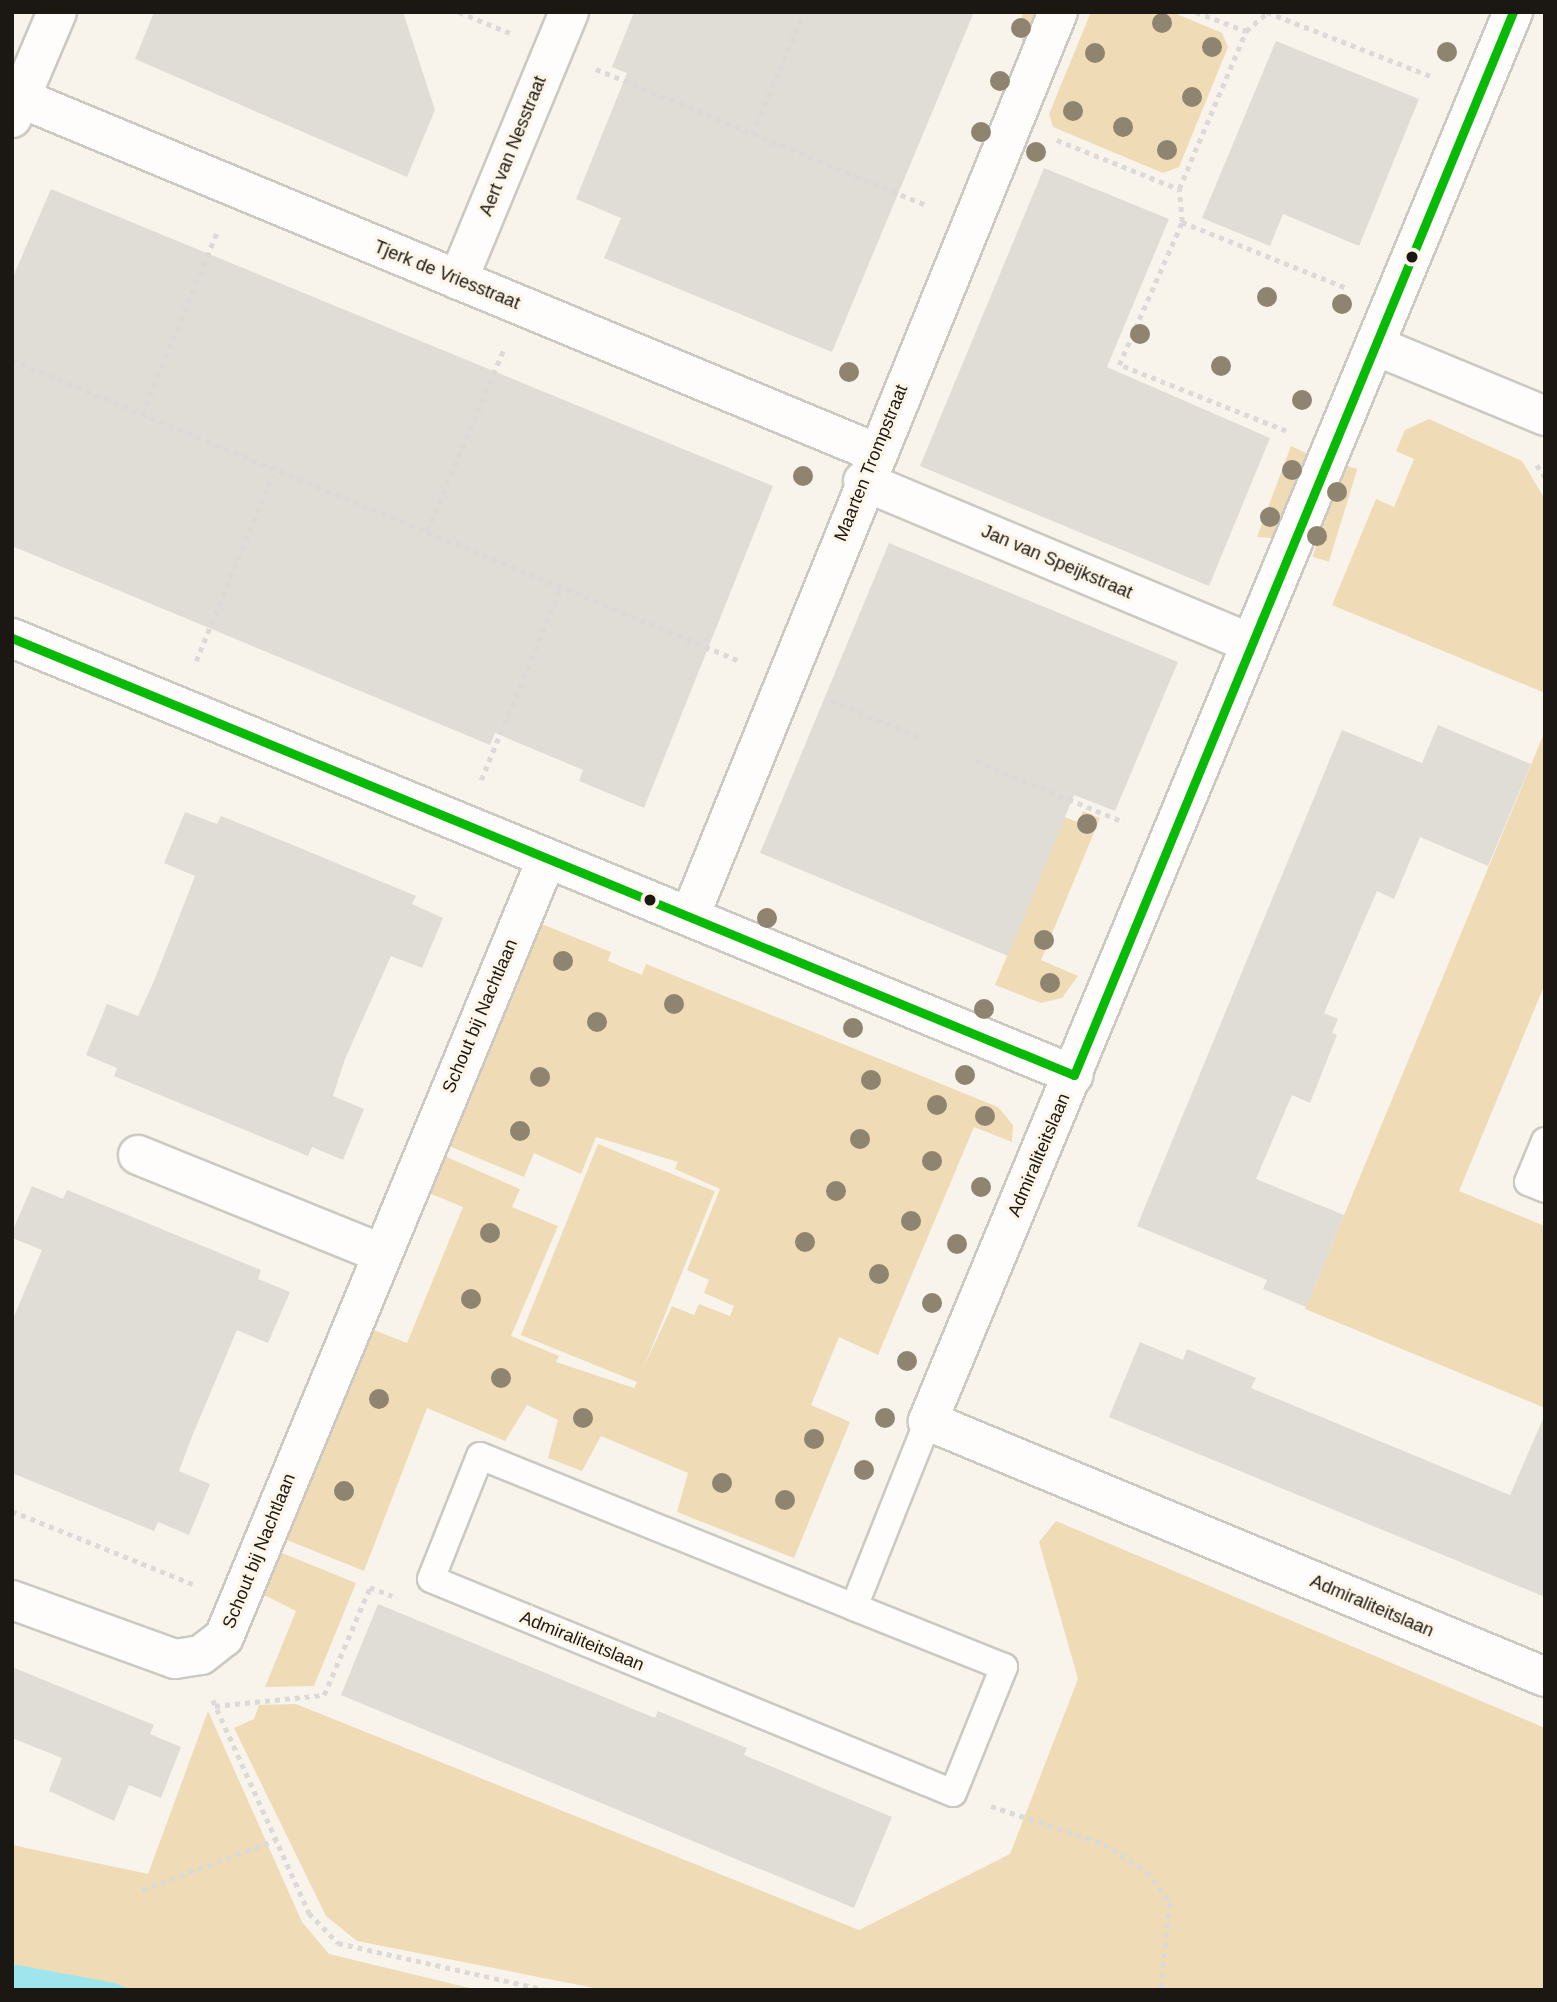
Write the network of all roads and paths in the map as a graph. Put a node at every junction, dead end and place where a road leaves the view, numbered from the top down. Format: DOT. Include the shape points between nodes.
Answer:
graph roads {
  1 [pos="57,12"];
  2 [pos="459,12"];
  3 [pos="569,12"];
  4 [pos="804,12"];
  5 [pos="1058,12"];
  6 [pos="1196,12"];
  7 [pos="1513,12"];
  8 [pos="1267,13"];
  9 [pos="1246,31"];
  10 [pos="552,51"];
  11 [pos="1479,95"];
  12 [pos="16,108"];
  13 [pos="1012,123"];
  14 [pos="752,134"];
  15 [pos="235,187"];
  16 [pos="1179,189"];
  17 [pos="1182,222"];
  18 [pos="970,223"];
  19 [pos="458,280"];
  20 [pos="522,306"];
  21 [pos="1393,306"];
  22 [pos="1376,346"];
  23 [pos="12,360"];
  24 [pos="142,414"];
  25 [pos="1545,416"];
  26 [pos="1333,449"];
  27 [pos="868,467"];
  28 [pos="273,474"];
  29 [pos="427,531"];
  30 [pos="561,587"];
  31 [pos="12,638"];
  32 [pos="1251,643"];
  33 [pos="783,680"];
  34 [pos="177,709"];
  35 [pos="921,738"];
  36 [pos="976,761"];
  37 [pos="463,823"];
  38 [pos="1170,840"];
  39 [pos="547,858"];
  40 [pos="690,916"];
  41 [pos="1074,1075"];
  42 [pos="1545,1141"];
  43 [pos="138,1155"];
  44 [pos="1545,1189"];
  45 [pos="380,1252"];
  46 [pos="928,1421"];
  47 [pos="12,1511"];
  48 [pos="431,1579"];
  49 [pos="12,1600"];
  50 [pos="238,1603"];
  51 [pos="854,1607"];
  52 [pos="201,1655"];
  53 [pos="1545,1677"];
  54 [pos="215,1706"];
  55 [pos="953,1793"];
  56 [pos="276,1840"];
  57 [pos="142,1890"];
  58 [pos="546,1990"];
  59 [pos="1161,1990"];
  1 -- 12 [label="street"];
  2 -- 10 [label="path"];
  3 -- 10 [label="street, Aert van Nesstraat"];
  4 -- 14 [label="path"];
  5 -- 13 [label="street, Maarten Trompstraat"];
  6 -- 9 [label="path"];
  7 -- 11 [label="street, Admiraliteitslaan"];
  8 -- 9 [label="path"];
  8 -- 11 [label="path"];
  9 -- 16 [label="path"];
  10 -- 14 [label="path"];
  10 -- 19 [label="street, Aert van Nesstraat"];
  11 -- 21 [label="street, Admiraliteitslaan"];
  12 -- 15 [label="street, Tjerk de Vriesstraat"];
  13 -- 16 [label="path"];
  13 -- 18 [label="street, Maarten Trompstraat"];
  14 -- 18 [label="path"];
  15 -- 19 [label="street, Tjerk de Vriesstraat"];
  15 -- 24 [label="path"];
  16 -- 17 [label="path"];
  17 -- 21 [label="path"];
  17 -- 26 [label="path" via="1119,365"];
  18 -- 27 [label="street, Maarten Trompstraat"];
  19 -- 20 [label="street, Tjerk de Vriesstraat"];
  20 -- 27 [label="street, Tjerk de Vriesstraat"];
  20 -- 29 [label="path"];
  21 -- 22 [label="street, Admiraliteitslaan"];
  22 -- 25 [label="street"];
  22 -- 26 [label="street, Admiraliteitslaan"];
  23 -- 24 [label="path"];
  24 -- 29 [label="path"];
  26 -- 32 [label="street, Admiraliteitslaan"];
  27 -- 32 [label="street, Jan van Speijkstraat"];
  27 -- 33 [label="street, Maarten Trompstraat"];
  28 -- 34 [label="path"];
  29 -- 30 [label="path"];
  30 -- 33 [label="path"];
  30 -- 37 [label="path"];
  31 -- 34 [label="street"];
  32 -- 38 [label="street, Admiraliteitslaan"];
  33 -- 35 [label="path"];
  33 -- 40 [label="street, Maarten Trompstraat"];
  34 -- 37 [label="street"];
  36 -- 38 [label="path"];
  37 -- 39 [label="street"];
  38 -- 41 [label="street, Admiraliteitslaan"];
  39 -- 40 [label="street"];
  39 -- 45 [label="street, Schout bij Nachtlaan"];
  40 -- 41 [label="street"];
  41 -- 46 [label="street, Admiraliteitslaan"];
  42 -- 44 [label="lane" via="1528,1182"];
  43 -- 45 [label="street"];
  45 -- 50 [label="street, Schout bij Nachtlaan"];
  46 -- 51 [label="lane, Admiraliteitslaan"];
  46 -- 53 [label="street, Admiraliteitslaan"];
  47 -- 50 [label="path"];
  48 -- 51 [label="lane" via="480,1456"];
  48 -- 54 [label="path" via="418,1606 370,1587 324,1695"];
  48 -- 55 [label="lane, Admiraliteitslaan"];
  49 -- 52 [label="street" via="143,1653 175,1659"];
  50 -- 52 [label="street, Schout bij Nachtlaan" via="224,1637"];
  51 -- 55 [label="lane" via="1004,1667"];
  52 -- 54 [label="path"];
  54 -- 56 [label="path"];
  55 -- 59 [label="path" via="1104,1844 1147,1872 1170,1902"];
  56 -- 57 [label="path"];
  56 -- 58 [label="path" via="309,1913 338,1943"];
}
